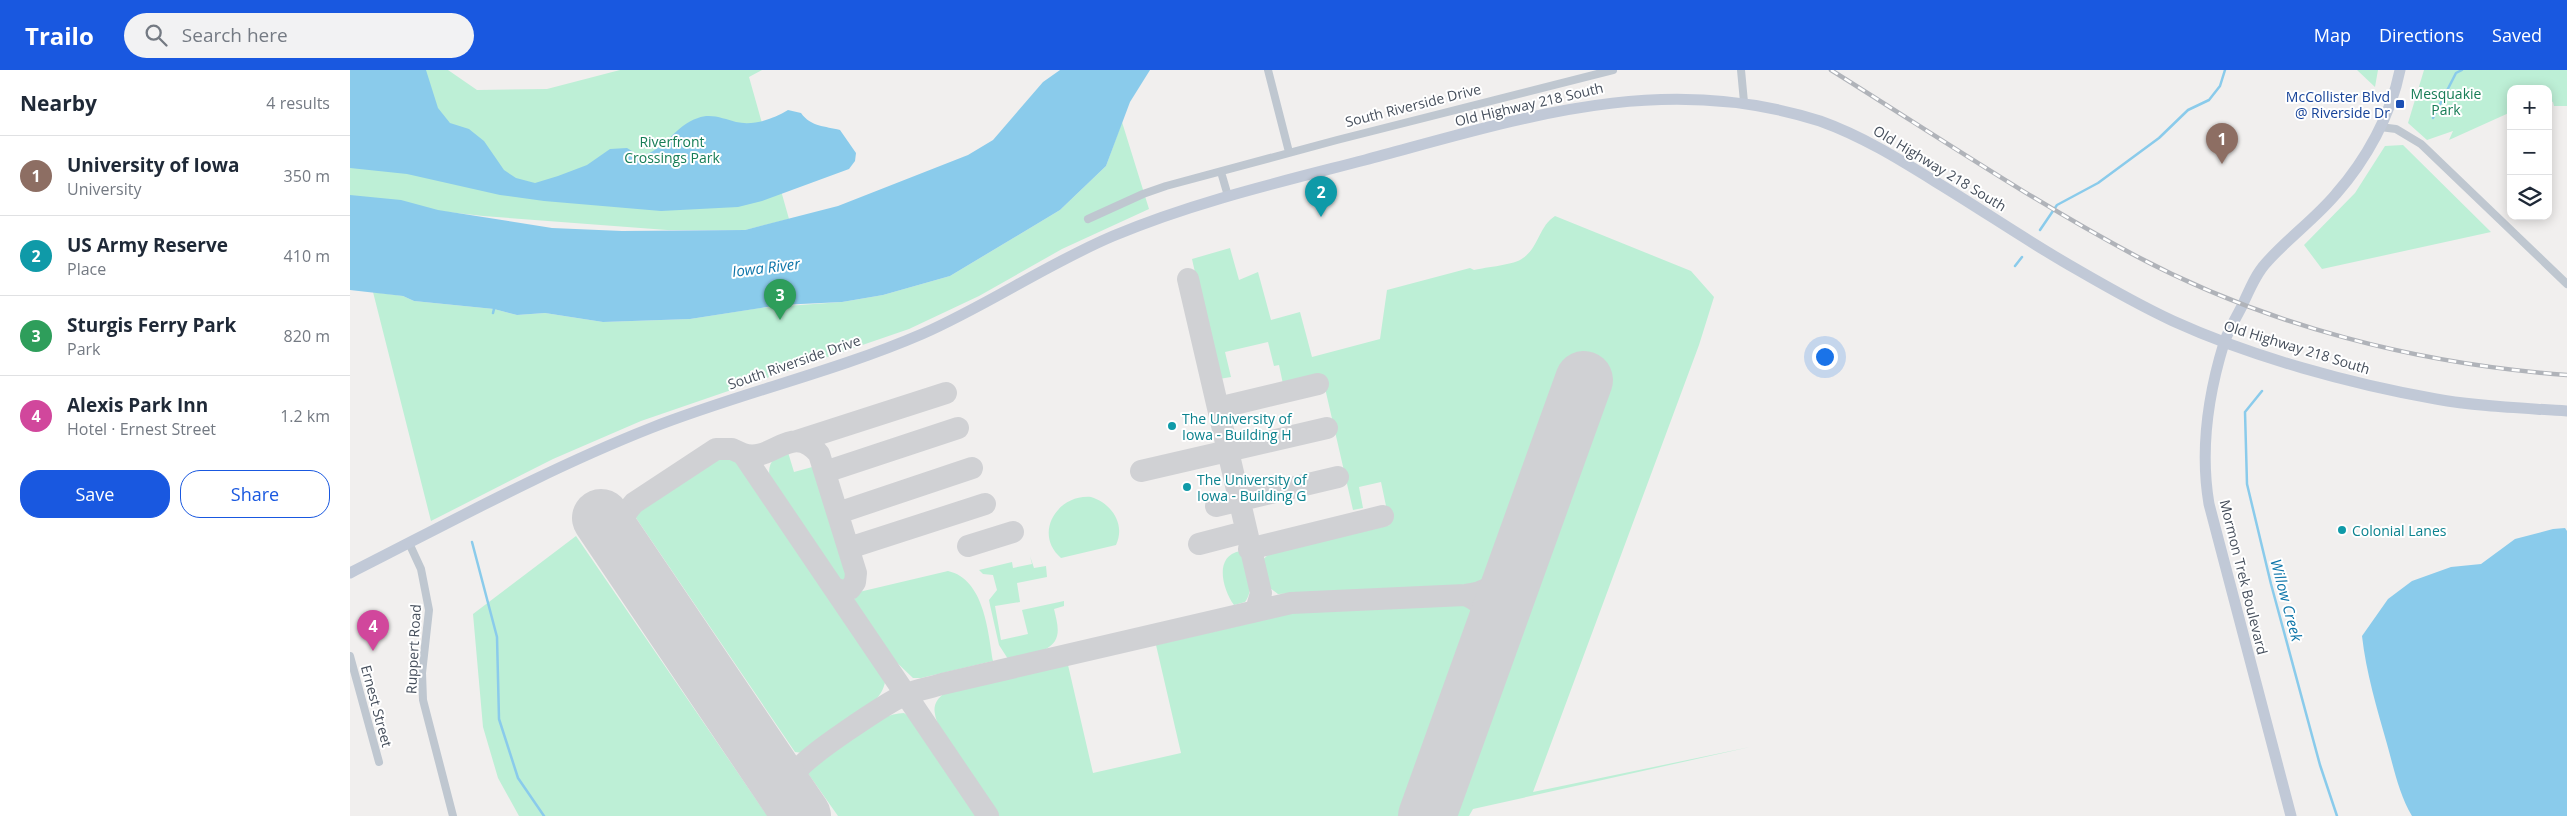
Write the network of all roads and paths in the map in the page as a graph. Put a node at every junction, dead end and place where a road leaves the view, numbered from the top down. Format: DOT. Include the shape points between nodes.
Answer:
graph roads {
  1 [pos="1268,70"];
  2 [pos="1614,70"];
  3 [pos="1741,70"];
  4 [pos="2400,70"];
  5 [pos="1744,102"];
  6 [pos="2380,127"];
  7 [pos="1289,152"];
  8 [pos="1221,172"];
  9 [pos="1228,196"];
  10 [pos="1088,219"];
  11 [pos="2567,284"];
  12 [pos="2225,342"];
  13 [pos="2567,411"];
  14 [pos="409,543"];
  15 [pos="350,573"];
  16 [pos="350,656"];
  17 [pos="379,762"];
  18 [pos="453,816"];
  19 [pos="2291,816"];
  1 -- 7 [label="street"];
  2 -- 7 [label="street, South Riverside Drive"];
  3 -- 5 [label="street"];
  4 -- 6 [label="main road, Mormon Trek Boulevard"];
  5 -- 9 [label="main road, Old Highway 218 South" via="1675,96 1594,103"];
  5 -- 12 [label="main road, Old Highway 218 South" via="1819,121 1869,142 2074,268 2147,308"];
  6 -- 11 [label="street" via="2396,129 2421,144"];
  6 -- 12 [label="main road, Mormon Trek Boulevard" via="2354,172 2336,194 2254,280"];
  7 -- 8 [label="street, South Riverside Drive"];
  8 -- 9 [label="street"];
  8 -- 10 [label="street, South Riverside Drive" via="1143,194"];
  9 -- 14 [label="main road, South Riverside Drive" via="1147,222 1082,250 922,334 612,444"];
  12 -- 13 [label="main road, Old Highway 218 South" via="2330,375 2437,399"];
  12 -- 19 [label="main road, Mormon Trek Boulevard" via="2208,421 2206,490"];
  14 -- 15 [label="main road, South Riverside Drive"];
  14 -- 18 [label="street, Ruppert Road" via="420,569 430,610 422,673 423,700"];
  16 -- 17 [label="street, Ernest Street"];
}
